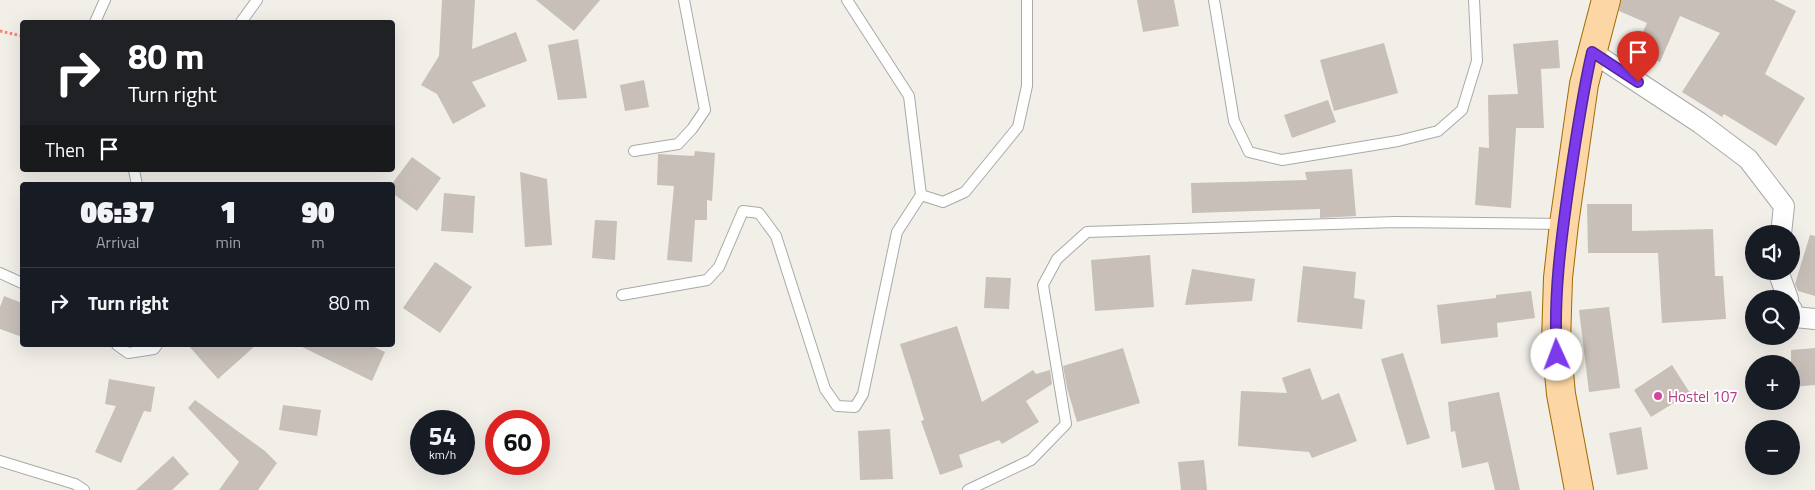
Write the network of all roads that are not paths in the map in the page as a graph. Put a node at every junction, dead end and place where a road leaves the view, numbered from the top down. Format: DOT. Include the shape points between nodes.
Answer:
graph roads {
  1 [pos="105,0"];
  2 [pos="257,0"];
  3 [pos="684,0"];
  4 [pos="847,0"];
  5 [pos="1027,0"];
  6 [pos="1214,0"];
  7 [pos="1474,0"];
  8 [pos="1606,0"];
  9 [pos="96,20"];
  10 [pos="242,20"];
  11 [pos="1592,52"];
  12 [pos="634,151"];
  13 [pos="920,195"];
  14 [pos="1564,224"];
  15 [pos="1782,225"];
  16 [pos="0,273"];
  17 [pos="20,282"];
  18 [pos="622,295"];
  19 [pos="1800,318"];
  20 [pos="1815,319"];
  21 [pos="120,347"];
  22 [pos="156,347"];
  23 [pos="0,461"];
  24 [pos="84,490"];
  25 [pos="968,490"];
  26 [pos="1579,490"];
  1 -- 9 [label="lane"];
  2 -- 10 [label="lane"];
  3 -- 12 [label="lane" via="705,110 678,144"];
  4 -- 13 [label="lane" via="909,96"];
  5 -- 13 [label="lane" via="1028,86 1018,127 965,192 943,202"];
  6 -- 7 [label="lane" via="1234,121 1249,152 1282,160 1398,141 1438,131 1462,110 1477,61"];
  8 -- 11 [label="main road"];
  11 -- 14 [label="main road" via="1584,84"];
  11 -- 15 [label="street" via="1700,123 1748,159 1784,206"];
  13 -- 18 [label="lane" via="897,232 864,394 855,407 837,406 825,388 776,236 760,213 743,211 719,267 707,280"];
  14 -- 25 [label="lane" via="1396,222 1086,232 1056,259 1043,285 1066,424 1031,460"];
  14 -- 26 [label="main road" via="1556,342 1560,394"];
  16 -- 17 [label="lane"];
  19 -- 20 [label="street"];
  21 -- 22 [label="lane" via="128,353"];
  23 -- 24 [label="lane" via="75,484"];
}
